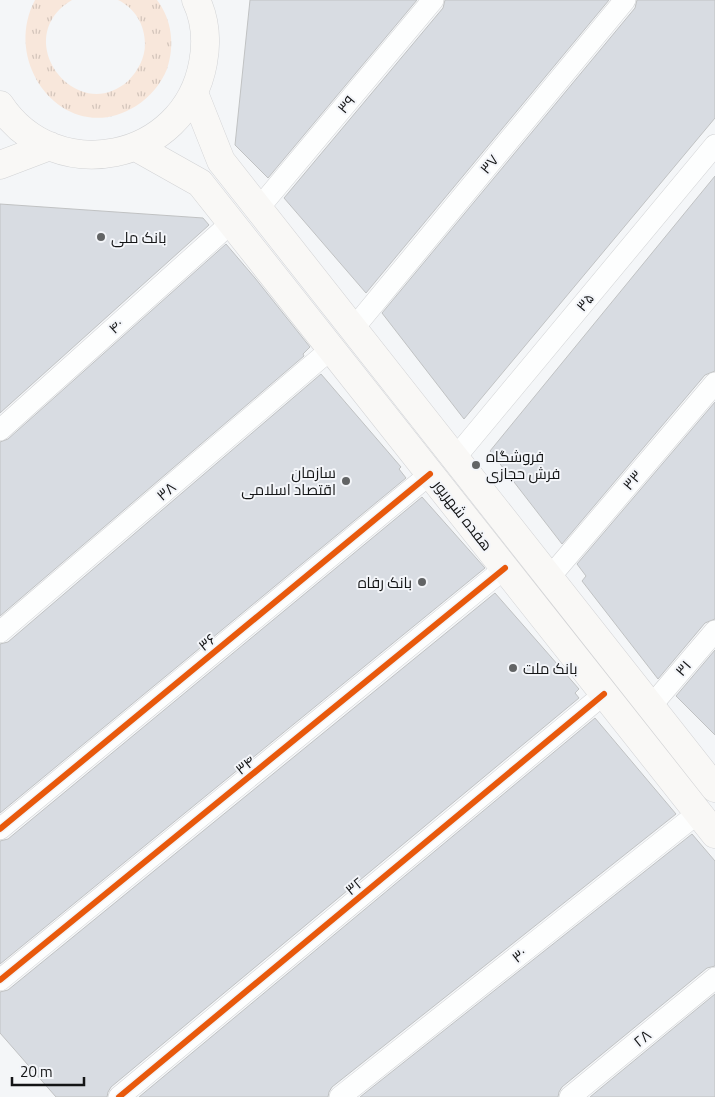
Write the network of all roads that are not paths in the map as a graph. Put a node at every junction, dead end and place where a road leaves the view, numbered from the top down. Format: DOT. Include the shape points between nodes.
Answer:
graph roads {
  1 [pos="433,0"];
  2 [pos="625,0"];
  3 [pos="203,6"];
  4 [pos="194,93"];
  5 [pos="0,105"];
  6 [pos="50,146"];
  7 [pos="136,146"];
  8 [pos="715,146"];
  9 [pos="0,165"];
  10 [pos="258,209"];
  11 [pos="232,222"];
  12 [pos="353,328"];
  13 [pos="331,349"];
  14 [pos="715,383"];
  15 [pos="0,430"];
  16 [pos="455,458"];
  17 [pos="430,474"];
  18 [pos="505,568"];
  19 [pos="549,578"];
  20 [pos="715,631"];
  21 [pos="0,632"];
  22 [pos="604,694"];
  23 [pos="650,706"];
  24 [pos="715,788"];
  25 [pos="698,813"];
  26 [pos="0,829"];
  27 [pos="715,834"];
  28 [pos="715,978"];
  29 [pos="0,980"];
  30 [pos="119,1097"];
  31 [pos="340,1097"];
  32 [pos="570,1097"];
  1 -- 10 [label="street, ۳۹"];
  2 -- 12 [label="street, ۳۷"];
  3 -- 4 [label="main road" via="204,57"];
  4 -- 7 [label="main road" via="170,125"];
  4 -- 10 [label="main road, هفده شهریور" via="221,162"];
  5 -- 6 [label="main road" via="24,131"];
  6 -- 7 [label="main road" via="93,155"];
  6 -- 9 [label="main road"];
  7 -- 11 [label="main road, هفده شهریور" via="200,183"];
  8 -- 16 [label="street, ۳۵"];
  10 -- 12 [label="main road, هفده شهریور"];
  11 -- 13 [label="main road, هفده شهریور"];
  11 -- 15 [label="street, ۴۰"];
  12 -- 16 [label="main road, هفده شهریور"];
  13 -- 17 [label="main road, هفده شهریور"];
  13 -- 21 [label="street, ۳۸"];
  14 -- 19 [label="street, ۳۳"];
  16 -- 19 [label="main road, هفده شهریور"];
  17 -- 18 [label="main road, هفده شهریور"];
  17 -- 26 [label="street, ۳۶"];
  18 -- 22 [label="main road, هفده شهریور"];
  18 -- 29 [label="street, ۳۴"];
  19 -- 23 [label="main road, هفده شهریور"];
  20 -- 23 [label="street, ۳۱"];
  22 -- 25 [label="main road, هفده شهریور"];
  22 -- 30 [label="street, ۳۲"];
  23 -- 24 [label="main road, هفده شهریور"];
  25 -- 27 [label="main road, هفده شهریور"];
  25 -- 31 [label="street, ۳۰"];
  28 -- 32 [label="street, ۲۸"];
}
